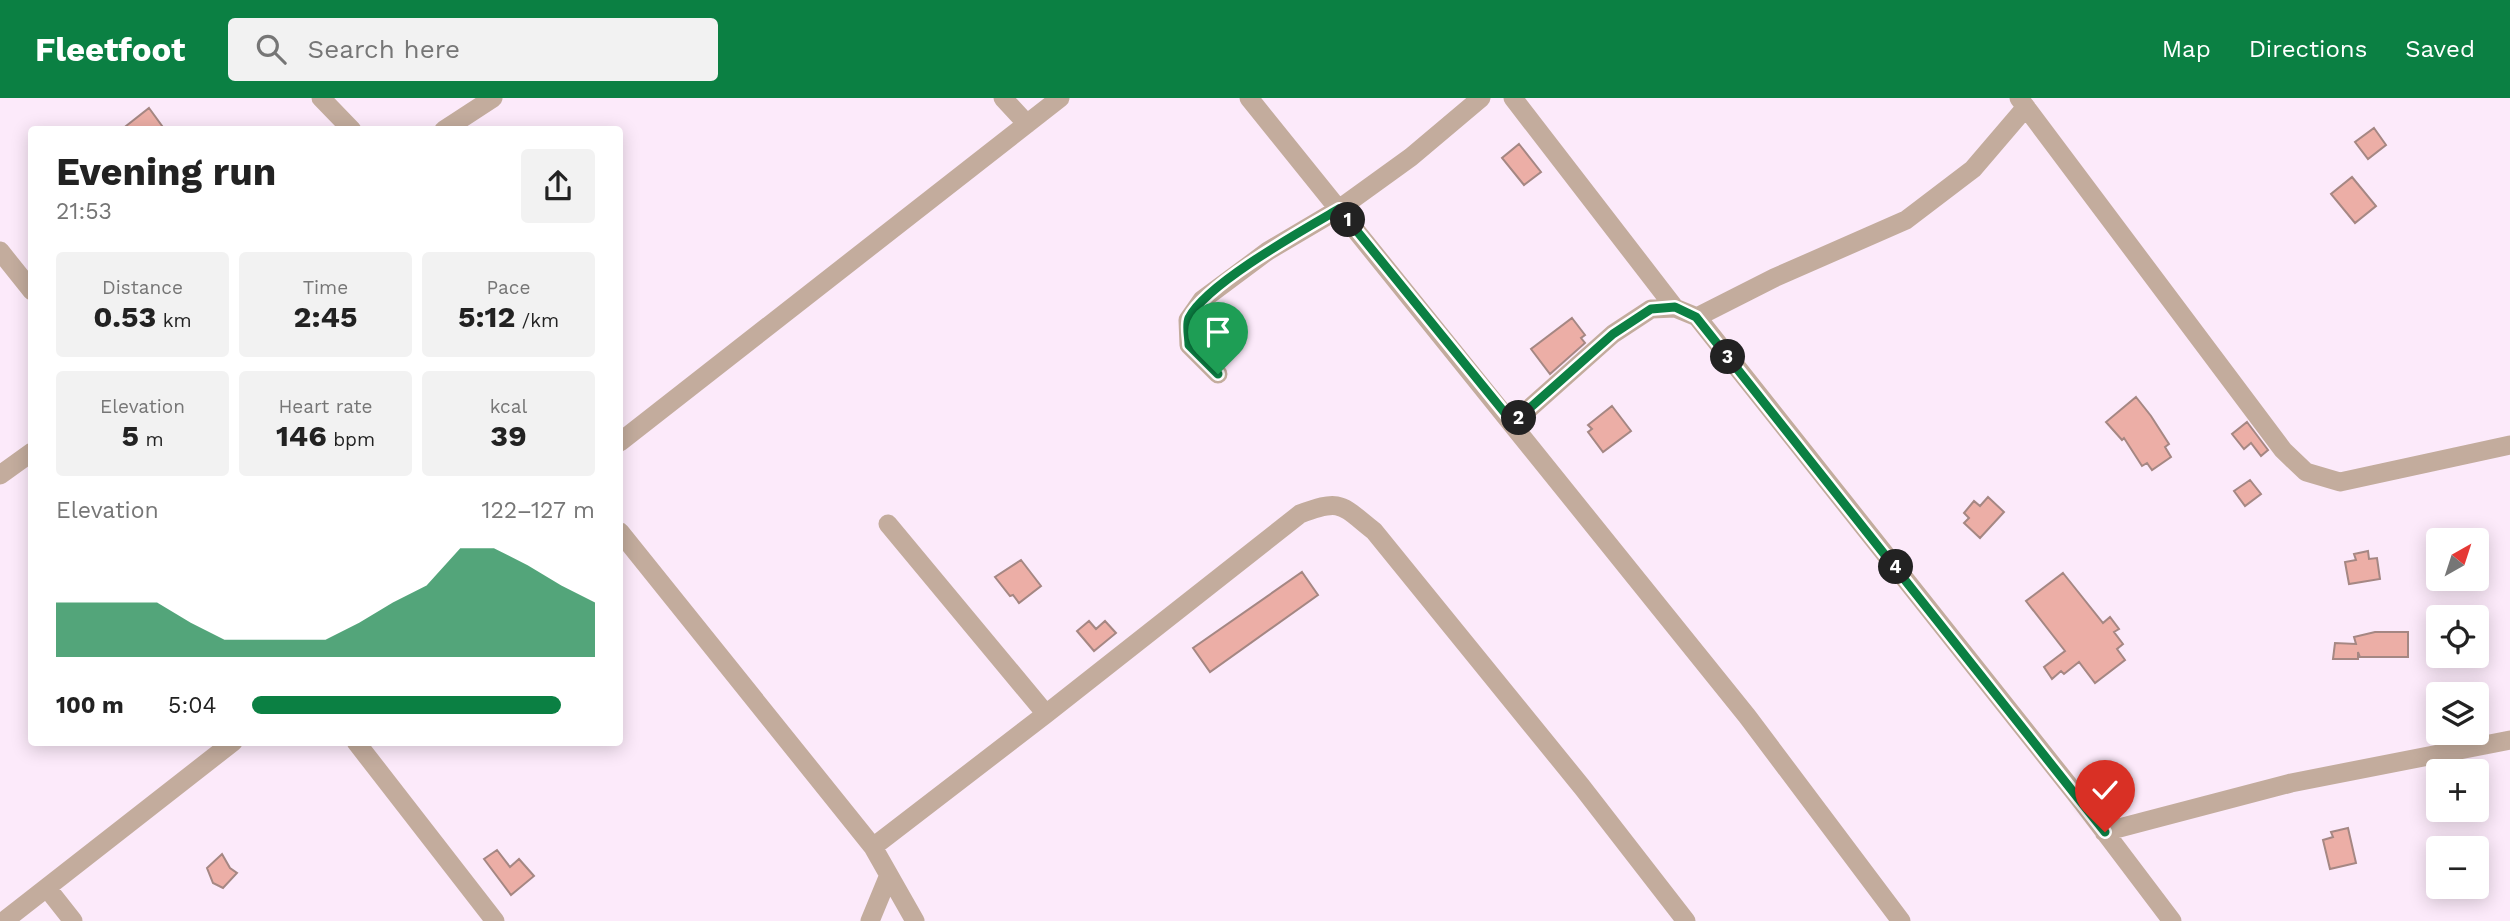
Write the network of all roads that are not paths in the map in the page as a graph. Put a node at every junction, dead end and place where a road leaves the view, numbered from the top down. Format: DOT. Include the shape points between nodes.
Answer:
graph roads {
  1 [pos="321,98"];
  2 [pos="493,98"];
  3 [pos="1003,98"];
  4 [pos="1060,98"];
  5 [pos="1249,98"];
  6 [pos="1481,98"];
  7 [pos="1513,98"];
  8 [pos="2022,102"];
  9 [pos="1027,124"];
  10 [pos="348,126"];
  11 [pos="450,126"];
  12 [pos="1339,209"];
  13 [pos="0,251"];
  14 [pos="28,286"];
  15 [pos="1675,307"];
  16 [pos="1696,317"];
  17 [pos="1218,374"];
  18 [pos="1513,423"];
  19 [pos="623,440"];
  20 [pos="2510,445"];
  21 [pos="28,455"];
  22 [pos="0,475"];
  23 [pos="888,524"];
  24 [pos="623,536"];
  25 [pos="1046,715"];
  26 [pos="2510,740"];
  27 [pos="228,746"];
  28 [pos="359,746"];
  29 [pos="2105,832"];
  30 [pos="873,847"];
  31 [pos="889,875"];
  32 [pos="47,888"];
  33 [pos="4,921"];
  34 [pos="74,921"];
  35 [pos="495,921"];
  36 [pos="870,921"];
  37 [pos="915,921"];
  38 [pos="1686,921"];
  39 [pos="1901,921"];
  40 [pos="2172,921"];
  1 -- 10 [label="street"];
  2 -- 11 [label="street"];
  3 -- 9 [label="street"];
  4 -- 9 [label="street"];
  5 -- 12 [label="street"];
  6 -- 12 [label="street"];
  7 -- 15 [label="street"];
  8 -- 16 [label="street" via="1973,169 1906,220"];
  8 -- 20 [label="street" via="2283,450 2306,472 2340,482"];
  9 -- 19 [label="street"];
  12 -- 17 [label="street" via="1268,251 1202,300 1188,320 1189,345"];
  12 -- 18 [label="street"];
  13 -- 14 [label="street"];
  15 -- 16 [label="street"];
  15 -- 18 [label="street" via="1651,309 1613,334"];
  16 -- 29 [label="street"];
  18 -- 39 [label="street" via="1746,716"];
  21 -- 22 [label="street"];
  23 -- 25 [label="street"];
  24 -- 30 [label="street"];
  25 -- 30 [label="street"];
  25 -- 38 [label="street" via="1300,514 1325,504 1343,506 1374,531"];
  26 -- 29 [label="street" via="2291,782"];
  27 -- 32 [label="street"];
  28 -- 35 [label="street"];
  29 -- 40 [label="street"];
  30 -- 31 [label="street"];
  31 -- 36 [label="street"];
  31 -- 37 [label="street"];
  32 -- 33 [label="street"];
  32 -- 34 [label="street"];
}
